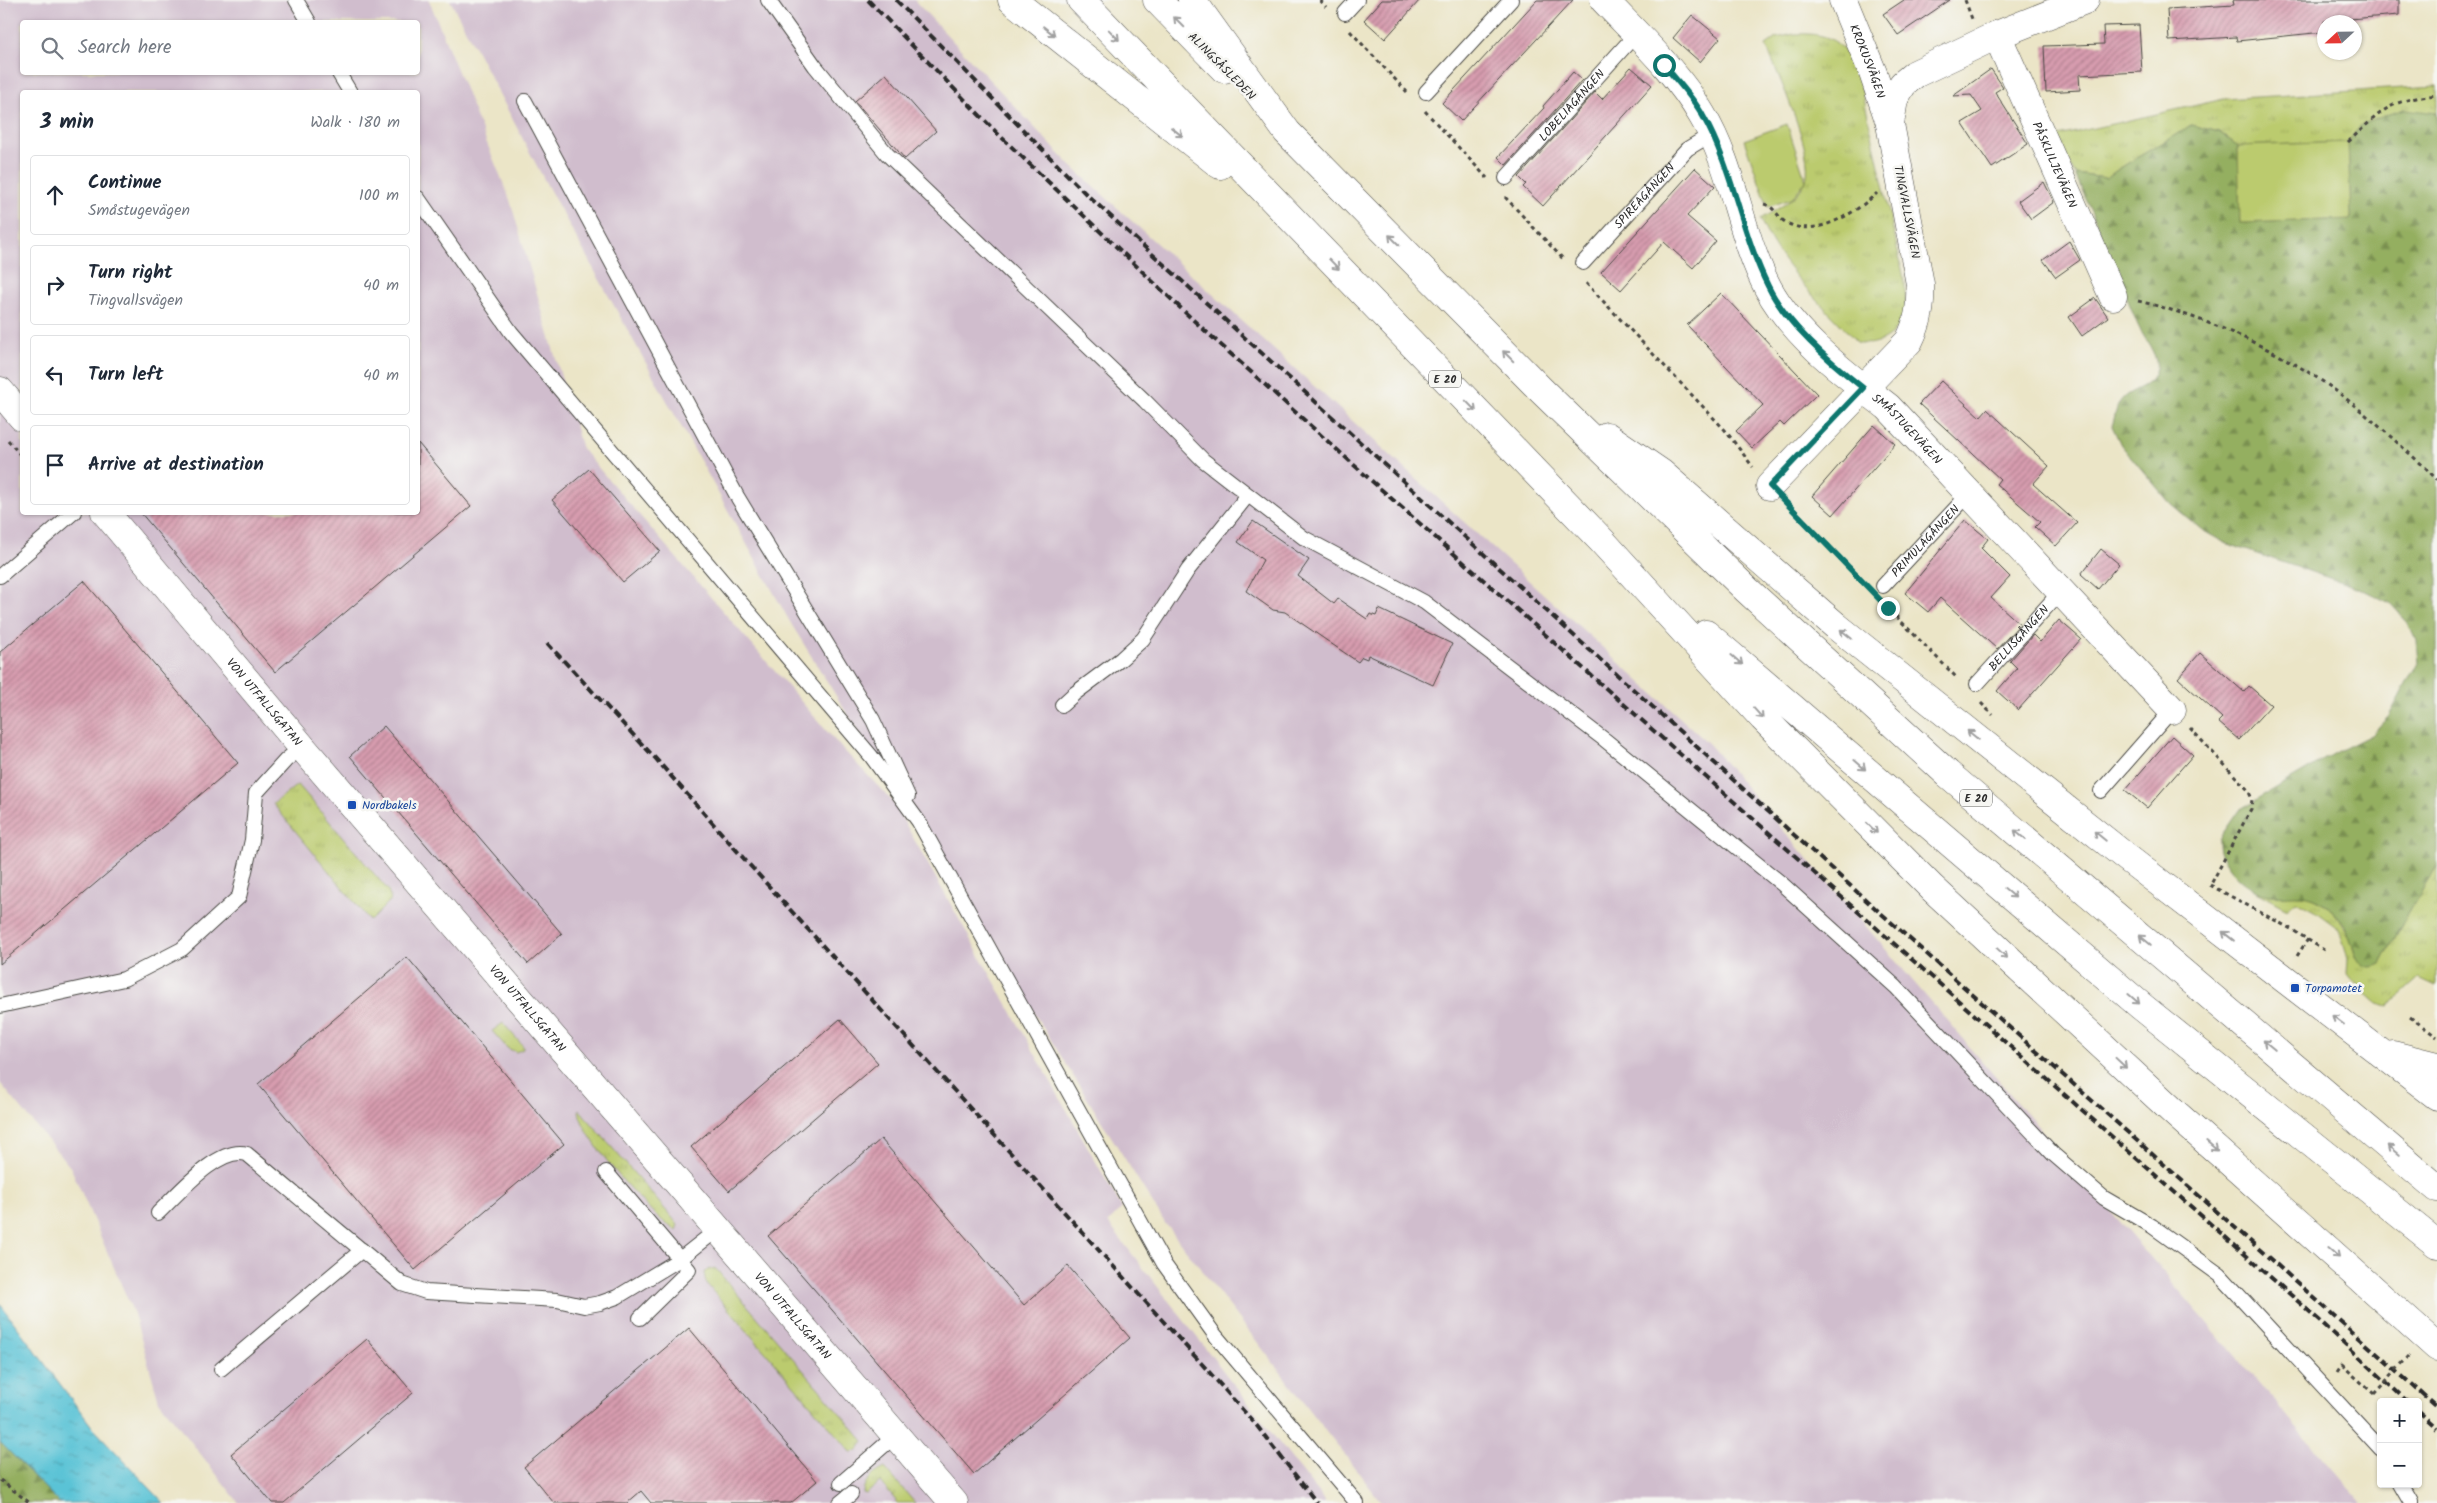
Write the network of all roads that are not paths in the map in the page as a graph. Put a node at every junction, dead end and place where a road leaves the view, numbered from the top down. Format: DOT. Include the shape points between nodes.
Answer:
graph roads {
  1 [pos="296,0"];
  2 [pos="768,0"];
  3 [pos="1012,0"];
  4 [pos="1081,0"];
  5 [pos="1157,0"];
  6 [pos="1192,0"];
  7 [pos="1357,0"];
  8 [pos="1511,0"];
  9 [pos="1604,0"];
  10 [pos="1844,0"];
  11 [pos="2085,0"];
  12 [pos="1341,18"];
  13 [pos="308,20"];
  14 [pos="1636,34"];
  15 [pos="1997,35"];
  16 [pos="340,75"];
  17 [pos="349,90"];
  18 [pos="1426,92"];
  19 [pos="525,101"];
  20 [pos="1890,124"];
  21 [pos="1287,132"];
  22 [pos="1712,134"];
  23 [pos="1506,178"];
  24 [pos="420,201"];
  25 [pos="1300,229"];
  26 [pos="1583,263"];
  27 [pos="2113,296"];
  28 [pos="1863,388"];
  29 [pos="0,391"];
  30 [pos="1542,391"];
  31 [pos="14,427"];
  32 [pos="1770,486"];
  33 [pos="1970,494"];
  34 [pos="1248,495"];
  35 [pos="71,515"];
  36 [pos="108,515"];
  37 [pos="1620,560"];
  38 [pos="0,576"];
  39 [pos="1883,586"];
  40 [pos="2061,591"];
  41 [pos="1972,688"];
  42 [pos="1062,705"];
  43 [pos="2172,710"];
  44 [pos="302,747"];
  45 [pos="2101,791"];
  46 [pos="920,822"];
  47 [pos="0,1006"];
  48 [pos="2377,1050"];
  49 [pos="2437,1066"];
  50 [pos="2437,1096"];
  51 [pos="606,1172"];
  52 [pos="2437,1188"];
  53 [pos="158,1213"];
  54 [pos="718,1229"];
  55 [pos="2437,1244"];
  56 [pos="362,1250"];
  57 [pos="680,1259"];
  58 [pos="640,1318"];
  59 [pos="2437,1347"];
  60 [pos="221,1370"];
  61 [pos="896,1435"];
  62 [pos="2377,1445"];
  63 [pos="841,1483"];
  64 [pos="2402,1488"];
  65 [pos="954,1503"];
  66 [pos="1357,1503"];
  67 [pos="2411,1503"];
  1 -- 13 [label="lane"];
  2 -- 34 [label="lane" via="815,66 887,154 1203,460"];
  3 -- 25 [label="main road, one-way"];
  4 -- 25 [label="main road, E 20, one-way"];
  21 -- 5 [label="main road, ALINGSÅSLEDEN / E 20, one-way"];
  6 -- 21 [label="main road"];
  7 -- 12 [label="lane"];
  8 -- 18 [label="lane"];
  9 -- 14 [label="main road, SMÅSTUGEVÄGEN"];
  10 -- 20 [label="main road, KROKUSVÄGEN"];
  11 -- 15 [label="main road, TINGVALLSVÄGEN"];
  14 -- 22 [label="main road, SMÅSTUGEVÄGEN" via="1686,91"];
  14 -- 23 [label="lane, LOBELIAGÅNGEN"];
  15 -- 20 [label="main road, TINGVALLSVÄGEN" via="1915,74 1894,99"];
  15 -- 27 [label="main road, PÅSKLILJEVÄGEN"];
  16 -- 17 [label="lane"];
  19 -- 46 [label="lane" via="738,498 869,713"];
  20 -- 28 [label="main road, TINGVALLSVÄGEN" via="1920,284 1921,310 1909,341"];
  30 -- 21 [label="main road, E 20, one-way"];
  22 -- 26 [label="lane, SPIREAGÅNGEN" via="1687,149"];
  22 -- 28 [label="main road, SMÅSTUGEVÄGEN" via="1768,286 1783,311 1836,367"];
  24 -- 46 [label="lane" via="512,332 871,756"];
  25 -- 37 [label="main road, E 20, one-way"];
  28 -- 32 [label="main road, TINGVALLSVÄGEN"];
  28 -- 33 [label="main road, SMÅSTUGEVÄGEN" via="1888,407"];
  29 -- 31 [label="main road"];
  48 -- 30 [label="main road, one-way" via="2126,857 1836,626 1660,473"];
  52 -- 30 [label="main road, E 20, one-way" via="1948,774 1747,590"];
  33 -- 39 [label="lane, PRIMULAGÅNGEN"];
  33 -- 40 [label="main road, SMÅSTUGEVÄGEN"];
  34 -- 42 [label="lane" via="1188,570 1143,639"];
  34 -- 62 [label="lane" via="1304,538 1424,602 1605,740 1782,884 1896,987 2053,1154 2104,1198 2152,1226 2220,1275"];
  35 -- 38 [label="lane"];
  36 -- 44 [label="main road, VON UTFALLSGATAN"];
  37 -- 55 [label="main road, E 20, one-way" via="2142,1006"];
  37 -- 59 [label="main road, one-way" via="1763,718 1925,881 2176,1114"];
  40 -- 41 [label="lane, BELLISGÅNGEN"];
  40 -- 43 [label="main road, SMÅSTUGEVÄGEN"];
  43 -- 45 [label="lane"];
  44 -- 47 [label="lane" via="256,793 252,840 239,897 182,949 124,979"];
  44 -- 54 [label="main road, VON UTFALLSGATAN"];
  46 -- 66 [label="lane" via="1164,1264 1215,1335"];
  48 -- 49 [label="main road"];
  48 -- 50 [label="main road"];
  51 -- 57 [label="lane"];
  53 -- 56 [label="lane" via="218,1158 239,1151 247,1154"];
  54 -- 57 [label="lane"];
  54 -- 61 [label="main road, VON UTFALLSGATAN"];
  56 -- 57 [label="lane" via="402,1284 426,1292 557,1300 584,1306 617,1297"];
  56 -- 60 [label="lane"];
  57 -- 58 [label="lane" via="689,1270"];
  61 -- 63 [label="lane"];
  61 -- 65 [label="main road, VON UTFALLSGATAN"];
  64 -- 67 [label="lane"];
}
